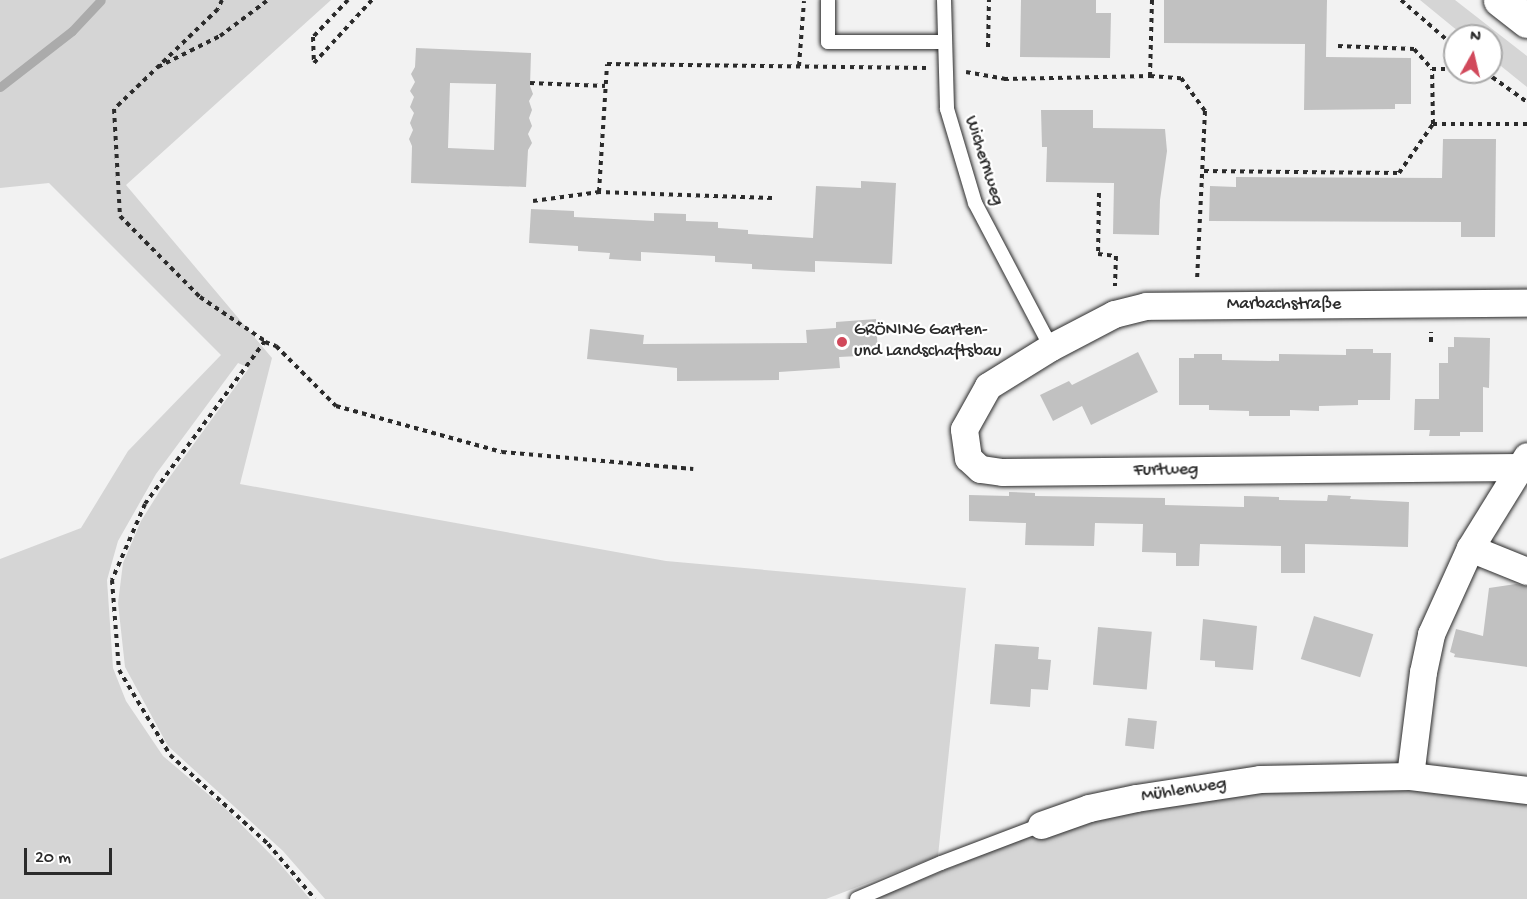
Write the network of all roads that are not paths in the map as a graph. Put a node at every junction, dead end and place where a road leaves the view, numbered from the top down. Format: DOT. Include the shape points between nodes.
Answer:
graph roads {
  1 [pos="828,0"];
  2 [pos="944,0"];
  3 [pos="1500,0"];
  4 [pos="1527,21"];
  5 [pos="944,42"];
  6 [pos="1527,303"];
  7 [pos="1051,347"];
  8 [pos="1524,461"];
  9 [pos="1470,548"];
  10 [pos="1527,571"];
  11 [pos="1410,776"];
  12 [pos="1527,790"];
  13 [pos="1041,825"];
  14 [pos="857,899"];
  1 -- 5 [label="lane" via="828,42"];
  2 -- 5 [label="lane, Wichernweg"];
  3 -- 4 [label="main road"];
  5 -- 7 [label="lane, Wichernweg" via="947,109 975,203"];
  6 -- 7 [label="street, Marbachstraße" via="1146,306 1114,314"];
  7 -- 8 [label="street, Furtweg" via="988,386 964,429 968,458 980,469 1013,472"];
  8 -- 9 [label="street"];
  9 -- 10 [label="street"];
  9 -- 11 [label="street" via="1431,634"];
  11 -- 12 [label="street, Mühlenweg"];
  11 -- 13 [label="street, Mühlenweg" via="1260,779 1136,798 1089,808"];
  13 -- 14 [label="lane, Mühlenweg"];
}
